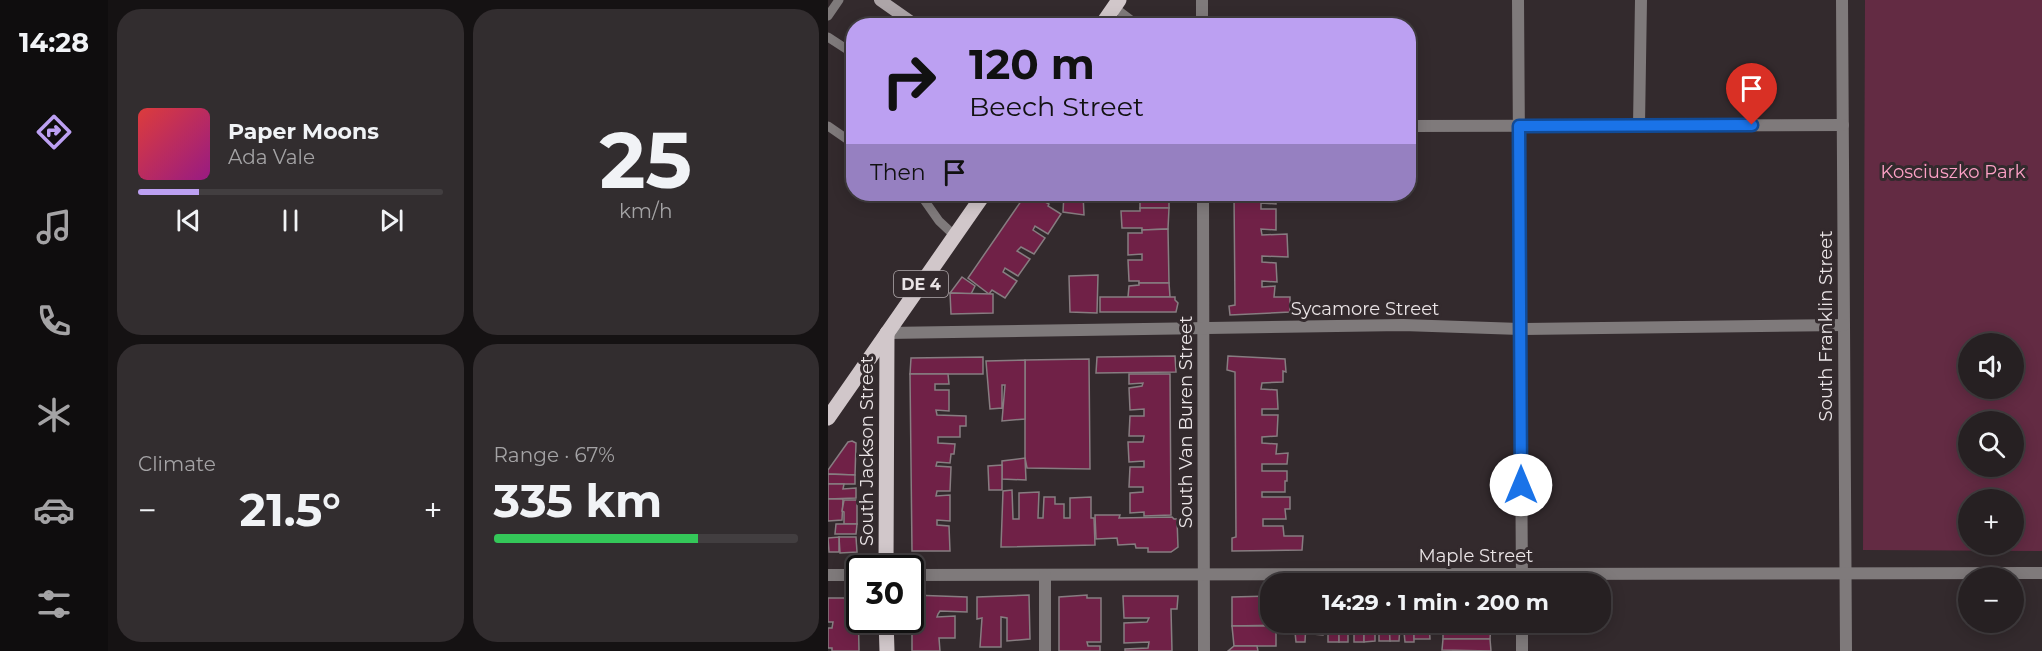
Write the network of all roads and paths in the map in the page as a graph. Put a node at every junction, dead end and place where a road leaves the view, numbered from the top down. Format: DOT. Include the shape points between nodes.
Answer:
graph roads {
  1 [pos="839,0"];
  2 [pos="880,0"];
  3 [pos="1202,0"];
  4 [pos="1518,0"];
  5 [pos="1641,0"];
  6 [pos="1842,0"];
  7 [pos="1116,3"];
  8 [pos="828,16"];
  9 [pos="906,18"];
  10 [pos="1106,18"];
  11 [pos="1131,18"];
  12 [pos="1202,18"];
  13 [pos="828,37"];
  14 [pos="846,49"];
  15 [pos="1639,125"];
  16 [pos="1843,125"];
  17 [pos="828,126"];
  18 [pos="1416,126"];
  19 [pos="1519,126"];
  20 [pos="846,138"];
  21 [pos="925,201"];
  22 [pos="979,201"];
  23 [pos="1203,201"];
  24 [pos="955,236"];
  25 [pos="1844,325"];
  26 [pos="1204,328"];
  27 [pos="1520,329"];
  28 [pos="887,333"];
  29 [pos="828,418"];
  30 [pos="886,555"];
  31 [pos="1522,573"];
  32 [pos="1845,573"];
  33 [pos="2042,573"];
  34 [pos="828,575"];
  35 [pos="846,575"];
  36 [pos="924,575"];
  37 [pos="1045,575"];
  38 [pos="1204,575"];
  39 [pos="1260,576"];
  40 [pos="1611,577"];
  41 [pos="886,633"];
  42 [pos="1522,633"];
  43 [pos="887,651"];
  44 [pos="1045,651"];
  45 [pos="1204,651"];
  46 [pos="1522,651"];
  47 [pos="1846,651"];
  1 -- 8 [label="lane"];
  2 -- 9 [label="street"];
  3 -- 12 [label="street"];
  4 -- 19 [label="street"];
  5 -- 15 [label="street"];
  6 -- 16 [label="street, South Franklin Street"];
  7 -- 10 [label="main road"];
  7 -- 11 [label="lane"];
  13 -- 14 [label="lane"];
  15 -- 16 [label="street"];
  15 -- 19 [label="street"];
  16 -- 25 [label="street, South Franklin Street"];
  17 -- 20 [label="lane"];
  18 -- 19 [label="street"];
  19 -- 27 [label="street"];
  21 -- 24 [label="lane"];
  22 -- 24 [label="main road, DE 4"];
  23 -- 26 [label="street, South Van Buren Street"];
  24 -- 28 [label="main road, DE 4"];
  25 -- 27 [label="street, Sycamore Street"];
  25 -- 32 [label="street, South Franklin Street"];
  26 -- 27 [label="street, Sycamore Street" via="1403,325"];
  26 -- 28 [label="street, Sycamore Street"];
  26 -- 38 [label="street, South Van Buren Street"];
  27 -- 31 [label="street"];
  28 -- 29 [label="main road, DE 4"];
  28 -- 30 [label="main road, South Jackson Street"];
  32 -- 33 [label="street, Maple Street"];
  32 -- 40 [label="street, Maple Street"];
  32 -- 47 [label="street, South Franklin Street"];
  34 -- 35 [label="street"];
  36 -- 37 [label="street, Maple Street"];
  37 -- 38 [label="street, Maple Street"];
  37 -- 44 [label="street"];
  38 -- 39 [label="street, Maple Street"];
  38 -- 45 [label="street, South Van Buren Street"];
  41 -- 43 [label="main road"];
  42 -- 46 [label="street"];
}
